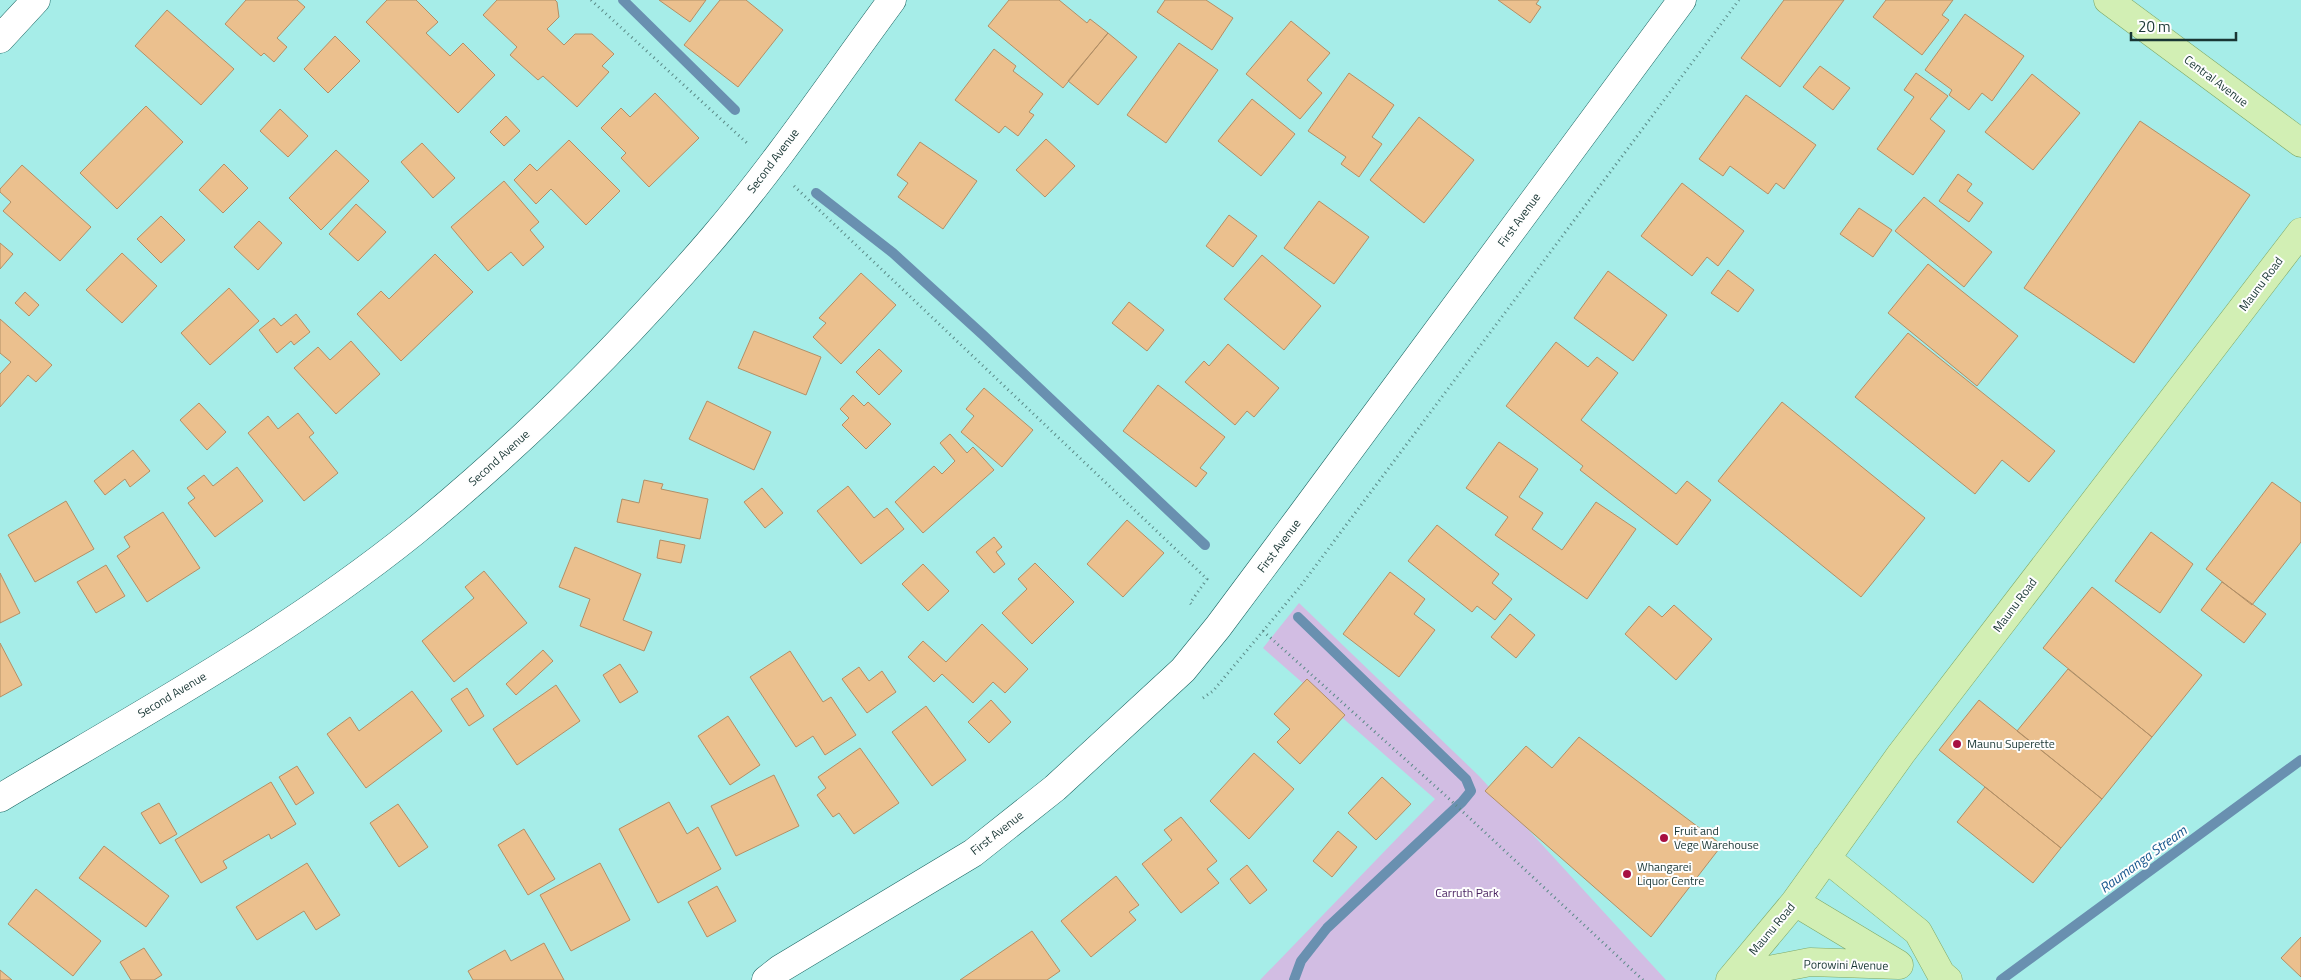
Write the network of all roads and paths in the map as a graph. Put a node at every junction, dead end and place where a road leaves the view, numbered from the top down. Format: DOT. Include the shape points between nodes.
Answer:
graph roads {
  1 [pos="36,0"];
  2 [pos="591,0"];
  3 [pos="892,0"];
  4 [pos="1682,0"];
  5 [pos="2108,0"];
  6 [pos="0,39"];
  7 [pos="2301,143"];
  8 [pos="771,164"];
  9 [pos="2301,232"];
  10 [pos="1197,609"];
  11 [pos="1263,631"];
  12 [pos="0,798"];
  13 [pos="1826,858"];
  14 [pos="1795,902"];
  15 [pos="1899,965"];
  16 [pos="1944,977"];
  17 [pos="766,980"];
  18 [pos="1643,980"];
  19 [pos="1730,980"];
  20 [pos="1735,980"];
  1 -- 6 [label="street"];
  2 -- 8 [label="path"];
  3 -- 8 [label="street, Second Avenue"];
  4 -- 17 [label="street, First Avenue" via="1183,670 1054,788 973,853"];
  5 -- 7 [label="main road, Central Avenue"];
  8 -- 10 [label="path" via="1207,579 1190,604"];
  8 -- 12 [label="street, Second Avenue" via="714,237 616,345 514,447 412,533 293,621"];
  9 -- 13 [label="main road, Maunu Road" via="1907,746"];
  11 -- 18 [label="path" via="1476,823"];
  13 -- 14 [label="main road, Maunu Road"];
  13 -- 16 [label="main road, Porowini Avenue" via="1918,932"];
  14 -- 15 [label="main road, Porowini Avenue"];
  14 -- 19 [label="main road, Maunu Road"];
  15 -- 16 [label="main road, Porowini Avenue"];
  15 -- 20 [label="main road, Porowini Avenue" via="1810,962"];
}
